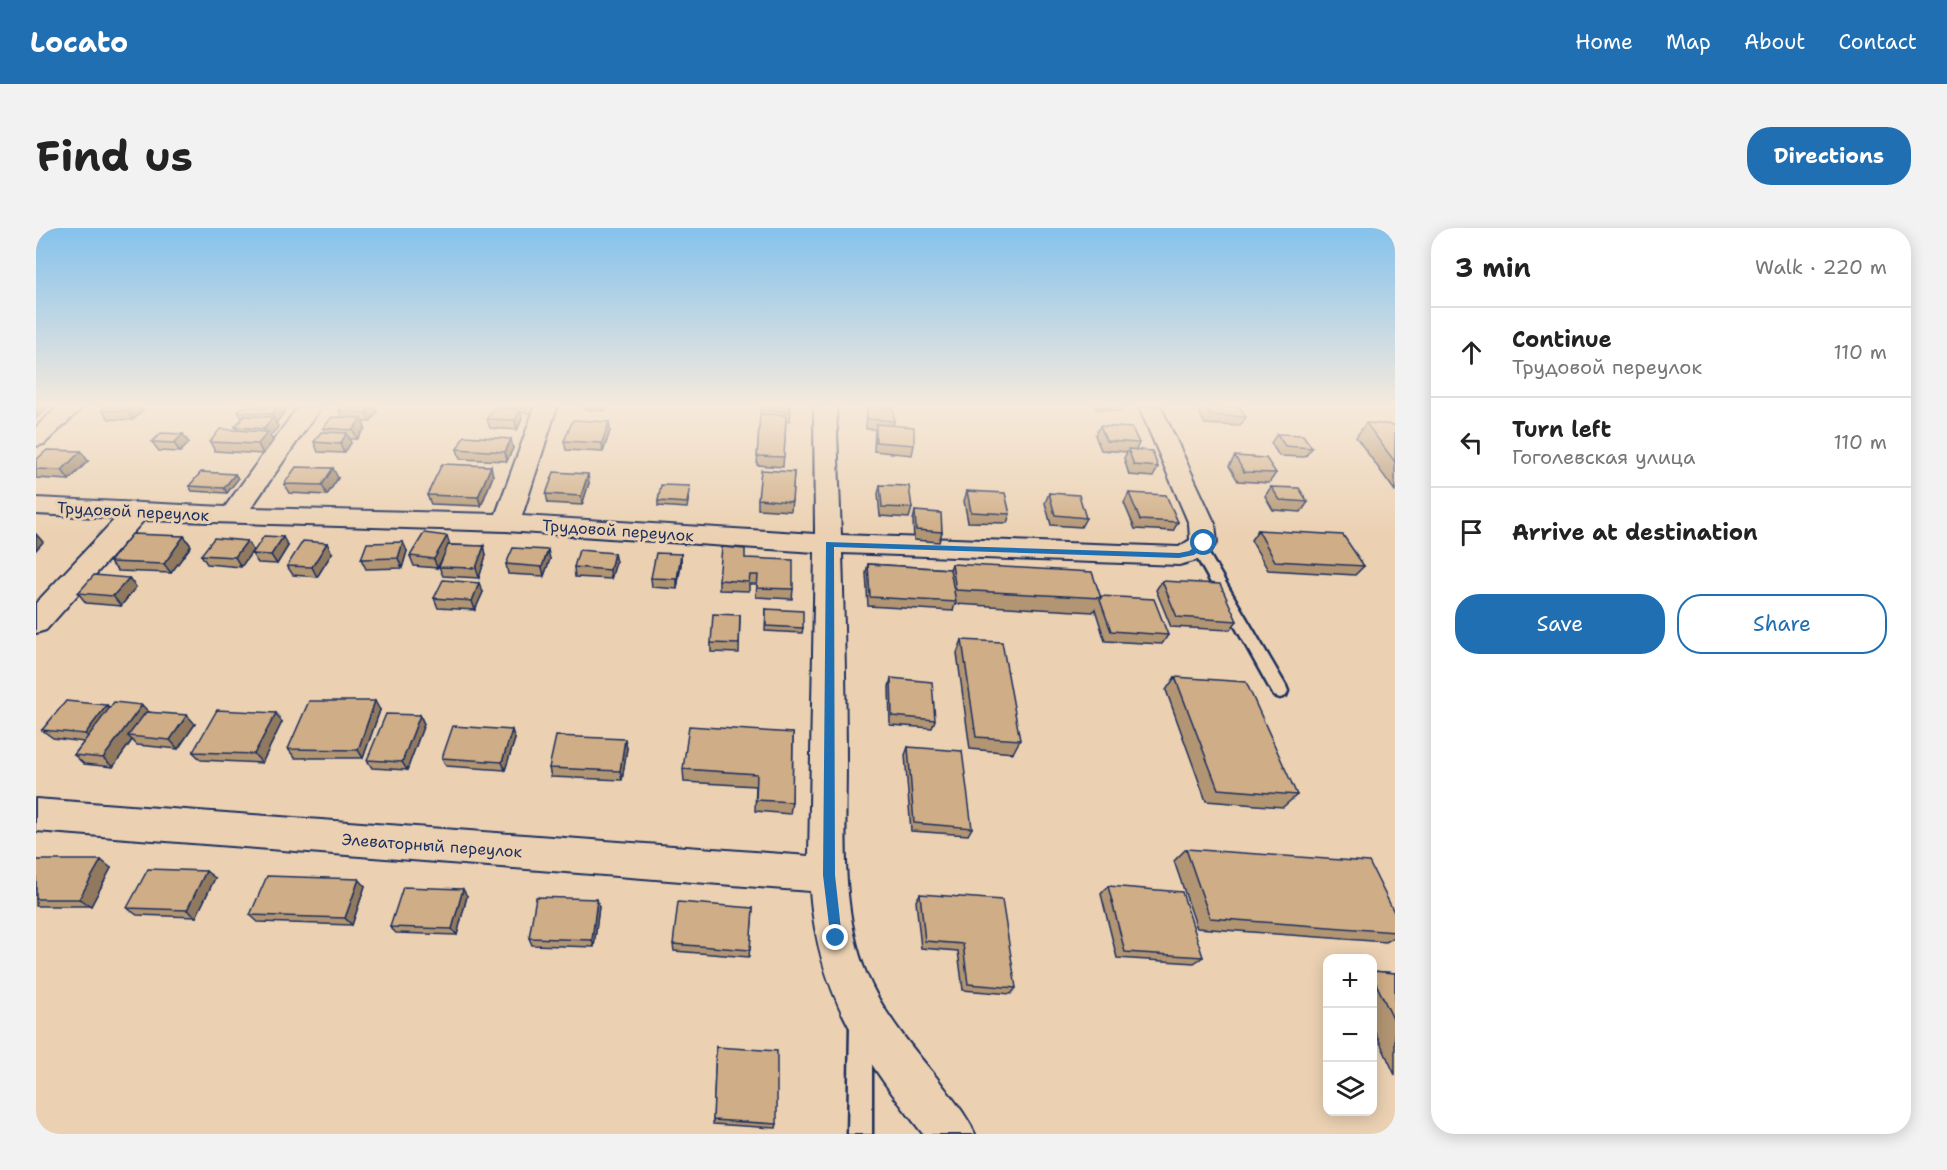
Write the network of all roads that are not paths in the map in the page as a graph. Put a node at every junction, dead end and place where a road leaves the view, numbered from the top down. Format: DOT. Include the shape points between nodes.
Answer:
graph roads {
  1 [pos="280,449"];
  2 [pos="531,449"];
  3 [pos="826,449"];
  4 [pos="1169,449"];
  5 [pos="36,506"];
  6 [pos="137,512"];
  7 [pos="232,516"];
  8 [pos="506,523"];
  9 [pos="829,544"];
  10 [pos="1199,549"];
  11 [pos="36,622"];
  12 [pos="1280,691"];
  13 [pos="36,815"];
  14 [pos="829,875"];
  15 [pos="861,1008"];
  16 [pos="860,1134"];
  17 [pos="952,1134"];
  1 -- 7 [label="street"];
  2 -- 8 [label="street"];
  3 -- 9 [label="street"];
  4 -- 10 [label="street" via="1202,524 1204,543"];
  5 -- 6 [label="street, Трудовой переулок"];
  6 -- 7 [label="street, Трудовой переулок"];
  6 -- 11 [label="street"];
  7 -- 8 [label="street, Трудовой переулок"];
  8 -- 9 [label="street, Трудовой переулок"];
  9 -- 10 [label="street, Трудовой переулок" via="1179,556"];
  9 -- 14 [label="street"];
  10 -- 12 [label="lane"];
  13 -- 14 [label="street, Элеваторный переулок"];
  14 -- 15 [label="street" via="836,938"];
  15 -- 16 [label="lane"];
  15 -- 17 [label="street"];
}
